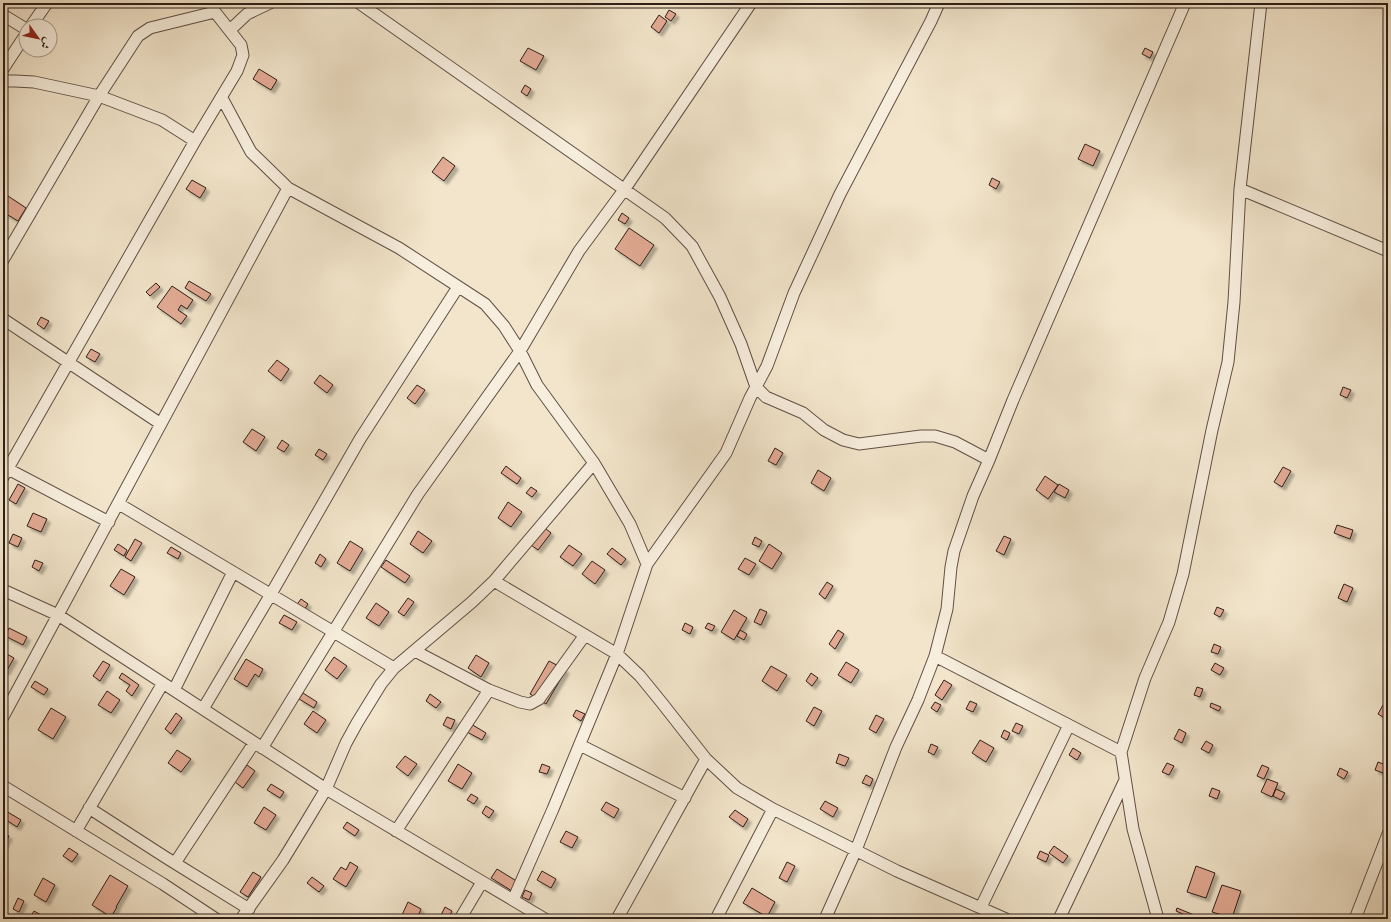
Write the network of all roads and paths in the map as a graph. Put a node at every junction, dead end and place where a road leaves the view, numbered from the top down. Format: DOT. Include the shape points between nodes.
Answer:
graph roads {
  1 [pos="47,3"];
  2 [pos="270,3"];
  3 [pos="359,3"];
  4 [pos="751,3"];
  5 [pos="939,3"];
  6 [pos="1185,3"];
  7 [pos="1261,3"];
  8 [pos="213,8"];
  9 [pos="3,15"];
  10 [pos="37,18"];
  11 [pos="18,24"];
  12 [pos="230,30"];
  13 [pos="18,46"];
  14 [pos="3,69"];
  15 [pos="3,81"];
  16 [pos="99,96"];
  17 [pos="222,98"];
  18 [pos="195,141"];
  19 [pos="288,188"];
  20 [pos="1240,189"];
  21 [pos="624,190"];
  22 [pos="1388,251"];
  23 [pos="3,260"];
  24 [pos="458,287"];
  25 [pos="3,319"];
  26 [pos="520,350"];
  27 [pos="68,363"];
  28 [pos="756,387"];
  29 [pos="161,424"];
  30 [pos="989,460"];
  31 [pos="594,463"];
  32 [pos="5,473"];
  33 [pos="118,504"];
  34 [pos="109,522"];
  35 [pos="647,564"];
  36 [pos="233,572"];
  37 [pos="494,581"];
  38 [pos="3,590"];
  39 [pos="271,594"];
  40 [pos="58,615"];
  41 [pos="333,632"];
  42 [pos="585,635"];
  43 [pos="415,650"];
  44 [pos="617,654"];
  45 [pos="935,656"];
  46 [pos="394,668"];
  47 [pos="162,683"];
  48 [pos="174,690"];
  49 [pos="490,690"];
  50 [pos="203,709"];
  51 [pos="3,717"];
  52 [pos="1069,725"];
  53 [pos="258,745"];
  54 [pos="580,745"];
  55 [pos="1121,752"];
  56 [pos="706,759"];
  57 [pos="1125,780"];
  58 [pos="3,786"];
  59 [pos="326,789"];
  60 [pos="685,798"];
  61 [pos="89,808"];
  62 [pos="773,809"];
  63 [pos="76,831"];
  64 [pos="396,831"];
  65 [pos="1388,834"];
  66 [pos="856,850"];
  67 [pos="175,863"];
  68 [pos="482,882"];
  69 [pos="513,900"];
  70 [pos="981,907"];
  71 [pos="249,909"];
  72 [pos="216,919"];
  73 [pos="241,919"];
  74 [pos="460,919"];
  75 [pos="545,919"];
  76 [pos="617,919"];
  77 [pos="716,919"];
  78 [pos="825,919"];
  79 [pos="1006,919"];
  80 [pos="1059,919"];
  81 [pos="1158,919"];
  82 [pos="1355,919"];
  1 -- 10 [label="street"];
  2 -- 12 [label="street" via="246,14"];
  3 -- 21 [label="street"];
  4 -- 21 [label="street"];
  5 -- 28 [label="street" via="840,194 794,293 767,366"];
  6 -- 30 [label="street"];
  7 -- 20 [label="street"];
  8 -- 12 [label="street"];
  8 -- 16 [label="street" via="150,28 138,36"];
  9 -- 11 [label="street"];
  12 -- 17 [label="street" via="241,45 243,55 237,72"];
  13 -- 14 [label="street"];
  15 -- 16 [label="street" via="34,82"];
  16 -- 18 [label="street" via="162,120"];
  16 -- 23 [label="street"];
  17 -- 18 [label="street"];
  17 -- 19 [label="street" via="251,152"];
  18 -- 27 [label="street"];
  19 -- 24 [label="street" via="399,248"];
  19 -- 29 [label="street"];
  20 -- 22 [label="street"];
  20 -- 55 [label="street" via="1228,362 1183,574 1169,622 1144,678"];
  21 -- 26 [label="street" via="579,251"];
  21 -- 28 [label="street" via="665,218 692,246 720,297 741,344"];
  24 -- 26 [label="street" via="485,304"];
  24 -- 39 [label="street" via="360,439"];
  25 -- 27 [label="street"];
  26 -- 31 [label="street" via="537,385"];
  26 -- 41 [label="street" via="418,494"];
  27 -- 29 [label="street"];
  27 -- 32 [label="street"];
  28 -- 30 [label="street" via="766,397 803,413 824,430 843,440 859,444 935,436 955,442"];
  28 -- 35 [label="street" via="726,453"];
  29 -- 33 [label="street"];
  30 -- 45 [label="street" via="973,496 954,551 947,609"];
  31 -- 35 [label="street" via="630,524"];
  31 -- 37 [label="street"];
  32 -- 34 [label="street"];
  33 -- 34 [label="street"];
  33 -- 36 [label="street"];
  34 -- 40 [label="street"];
  35 -- 44 [label="street"];
  36 -- 39 [label="street"];
  36 -- 48 [label="street"];
  37 -- 42 [label="street"];
  37 -- 43 [label="street"];
  38 -- 40 [label="street"];
  39 -- 41 [label="street"];
  39 -- 50 [label="street"];
  40 -- 47 [label="street"];
  40 -- 51 [label="street"];
  41 -- 46 [label="street"];
  41 -- 53 [label="street"];
  42 -- 44 [label="street"];
  42 -- 49 [label="street" via="539,699 530,704"];
  43 -- 46 [label="street"];
  43 -- 49 [label="street"];
  44 -- 54 [label="street"];
  44 -- 56 [label="street" via="640,676"];
  45 -- 52 [label="street"];
  45 -- 66 [label="street"];
  46 -- 59 [label="street" via="357,723"];
  47 -- 48 [label="street"];
  47 -- 61 [label="street"];
  48 -- 50 [label="street"];
  49 -- 64 [label="street"];
  50 -- 53 [label="street"];
  52 -- 55 [label="street"];
  52 -- 70 [label="street"];
  53 -- 59 [label="street"];
  53 -- 67 [label="street"];
  54 -- 60 [label="street"];
  54 -- 69 [label="street"];
  55 -- 57 [label="street"];
  56 -- 60 [label="street"];
  56 -- 62 [label="street" via="737,788"];
  57 -- 80 [label="street"];
  57 -- 81 [label="street" via="1133,829"];
  58 -- 63 [label="street"];
  59 -- 64 [label="street"];
  59 -- 71 [label="street"];
  60 -- 76 [label="street"];
  61 -- 63 [label="street"];
  61 -- 67 [label="street"];
  62 -- 66 [label="street"];
  62 -- 77 [label="street"];
  63 -- 72 [label="street"];
  64 -- 68 [label="street"];
  65 -- 82 [label="street"];
  66 -- 70 [label="street" via="923,883"];
  66 -- 78 [label="street"];
  67 -- 71 [label="street"];
  68 -- 69 [label="street"];
  68 -- 74 [label="street"];
  69 -- 75 [label="street"];
  70 -- 79 [label="street"];
  71 -- 73 [label="street"];
}
